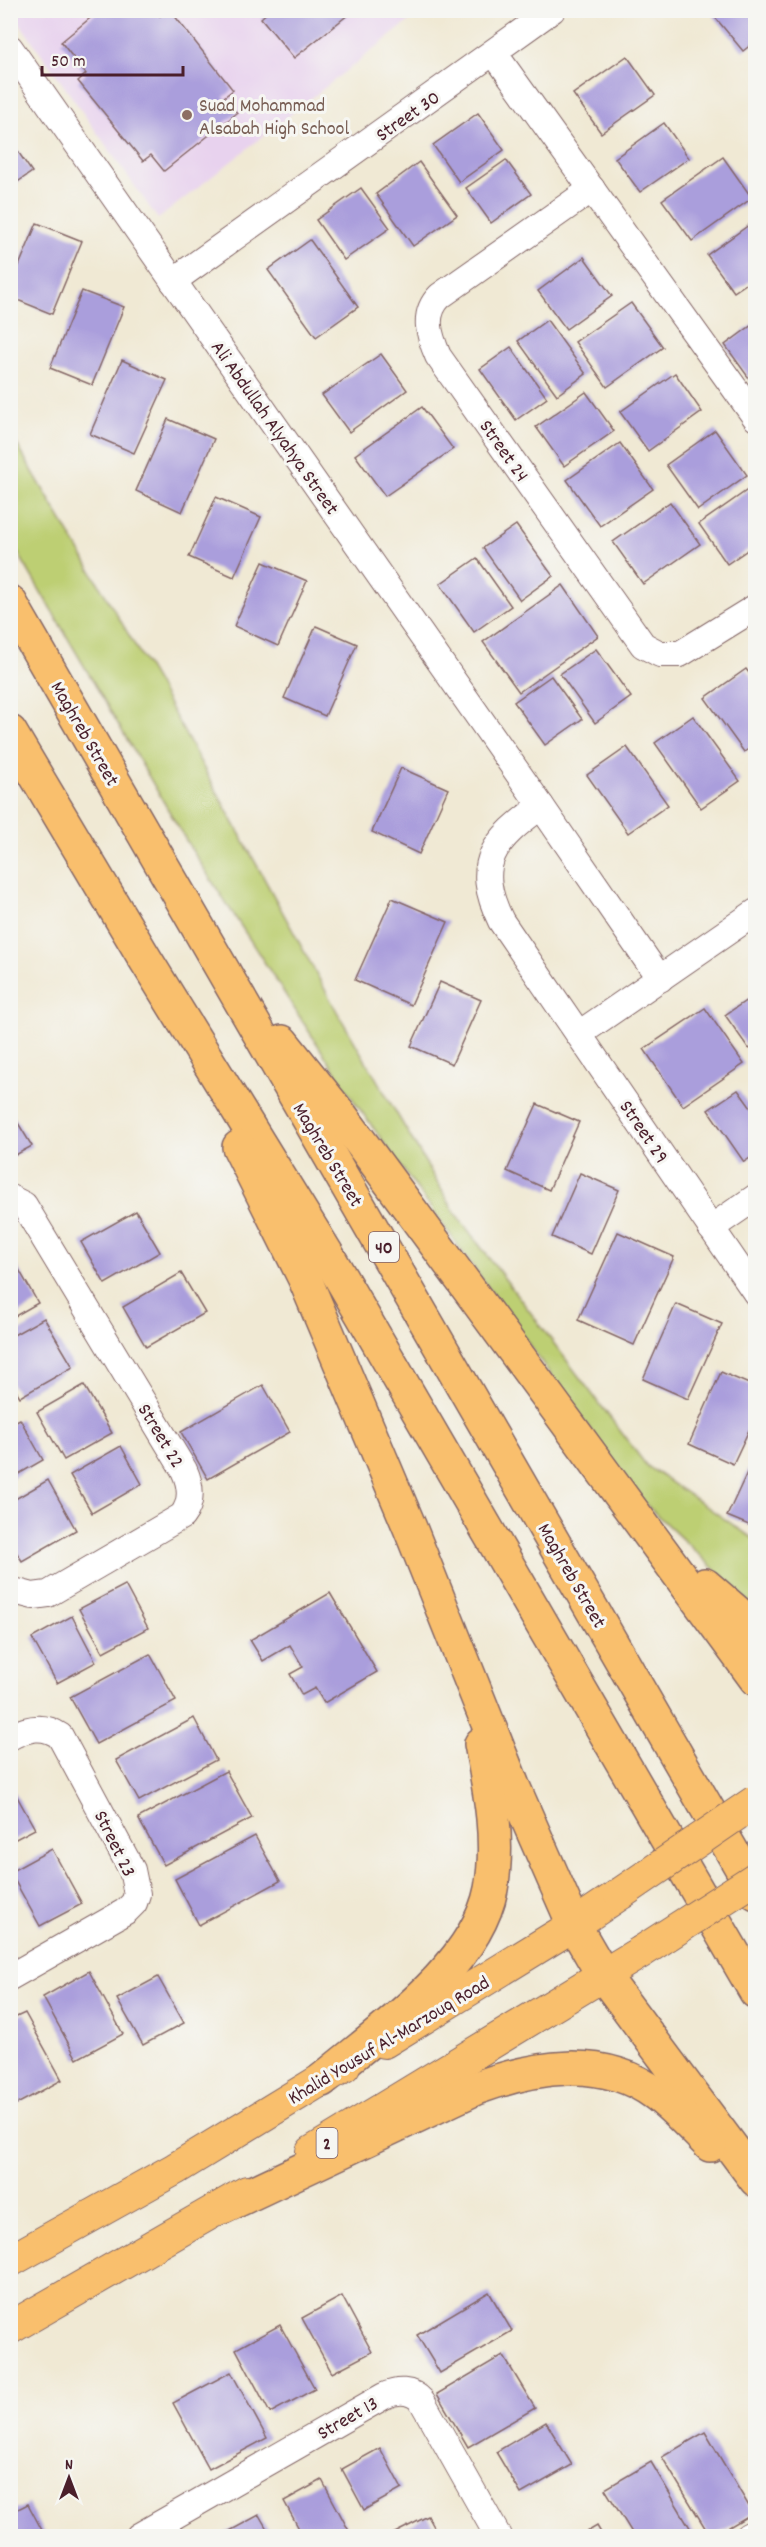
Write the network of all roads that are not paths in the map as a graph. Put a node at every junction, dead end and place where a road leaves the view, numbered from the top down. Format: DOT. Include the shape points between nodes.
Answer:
graph roads {
  1 [pos="552,10"];
  2 [pos="10,48"];
  3 [pos="494,53"];
  4 [pos="592,189"];
  5 [pos="173,280"];
  6 [pos="756,418"];
  7 [pos="10,603"];
  8 [pos="756,607"];
  9 [pos="10,732"];
  10 [pos="541,806"];
  11 [pos="756,912"];
  12 [pos="209,948"];
  13 [pos="144,957"];
  14 [pos="660,979"];
  15 [pos="579,1034"];
  16 [pos="756,1197"];
  17 [pos="10,1198"];
  18 [pos="711,1228"];
  19 [pos="756,1293"];
  20 [pos="643,1524"];
  21 [pos="10,1590"];
  22 [pos="756,1629"];
  23 [pos="464,1669"];
  24 [pos="756,1679"];
  25 [pos="10,1737"];
  26 [pos="756,1801"];
  27 [pos="756,1878"];
  28 [pos="756,1893"];
  29 [pos="574,1925"];
  30 [pos="603,1974"];
  31 [pos="10,1977"];
  32 [pos="756,1992"];
  33 [pos="322,2080"];
  34 [pos="756,2180"];
  35 [pos="756,2190"];
  36 [pos="224,2206"];
  37 [pos="10,2260"];
  38 [pos="10,2328"];
  39 [pos="756,2532"];
  40 [pos="139,2536"];
  41 [pos="498,2536"];
  42 [pos="748,2536"];
  1 -- 3 [label="street, Street 30"];
  2 -- 5 [label="street, Ali Abdullah Alyahya Street"];
  3 -- 4 [label="street"];
  3 -- 5 [label="street, Street 30"];
  4 -- 6 [label="street"];
  4 -- 8 [label="street, Street 24" via="440,297 429,314 434,346 644,645 660,654 680,654"];
  5 -- 10 [label="street, Ali Abdullah Alyahya Street"];
  7 -- 12 [label="highway, Maghreb Street / 40"];
  9 -- 13 [label="highway"];
  10 -- 14 [label="street, Ali Abdullah Alyahya Street"];
  10 -- 15 [label="street" via="509,830 497,846 490,866 490,892 501,921"];
  11 -- 14 [label="street"];
  12 -- 20 [label="highway" via="342,1117"];
  12 -- 28 [label="highway, Maghreb Street / 40"];
  13 -- 23 [label="highway" via="304,1277 410,1528"];
  13 -- 32 [label="highway" via="328,1256"];
  14 -- 15 [label="street"];
  15 -- 18 [label="street, Street 29"];
  16 -- 18 [label="street"];
  17 -- 21 [label="street, Street 22" via="24,1205 184,1470 190,1497 182,1516 48,1594 26,1596"];
  18 -- 19 [label="street, Street 29"];
  20 -- 22 [label="highway"];
  20 -- 24 [label="highway"];
  23 -- 29 [label="highway"];
  23 -- 33 [label="highway" via="487,1775 495,1840 491,1890 484,1914 473,1937 440,1978"];
  25 -- 31 [label="street, Street 23" via="39,1728 60,1736 129,1863 137,1890 134,1903 126,1911"];
  26 -- 29 [label="main road, Khalid Yousuf Al-Marzouq Road, bridge"];
  27 -- 30 [label="main road, 2, bridge"];
  29 -- 30 [label="highway"];
  29 -- 33 [label="main road, Khalid Yousuf Al-Marzouq Road"];
  30 -- 34 [label="highway"];
  30 -- 36 [label="main road, 2"];
  33 -- 37 [label="main road, Khalid Yousuf Al-Marzouq Road" via="175,2169"];
  35 -- 36 [label="highway" via="656,2094 608,2073 558,2068 508,2076 476,2088"];
  36 -- 38 [label="main road, 2"];
  39 -- 42 [label="street"];
  40 -- 41 [label="street, Street 13" via="384,2396 402,2391 422,2401"];
}
